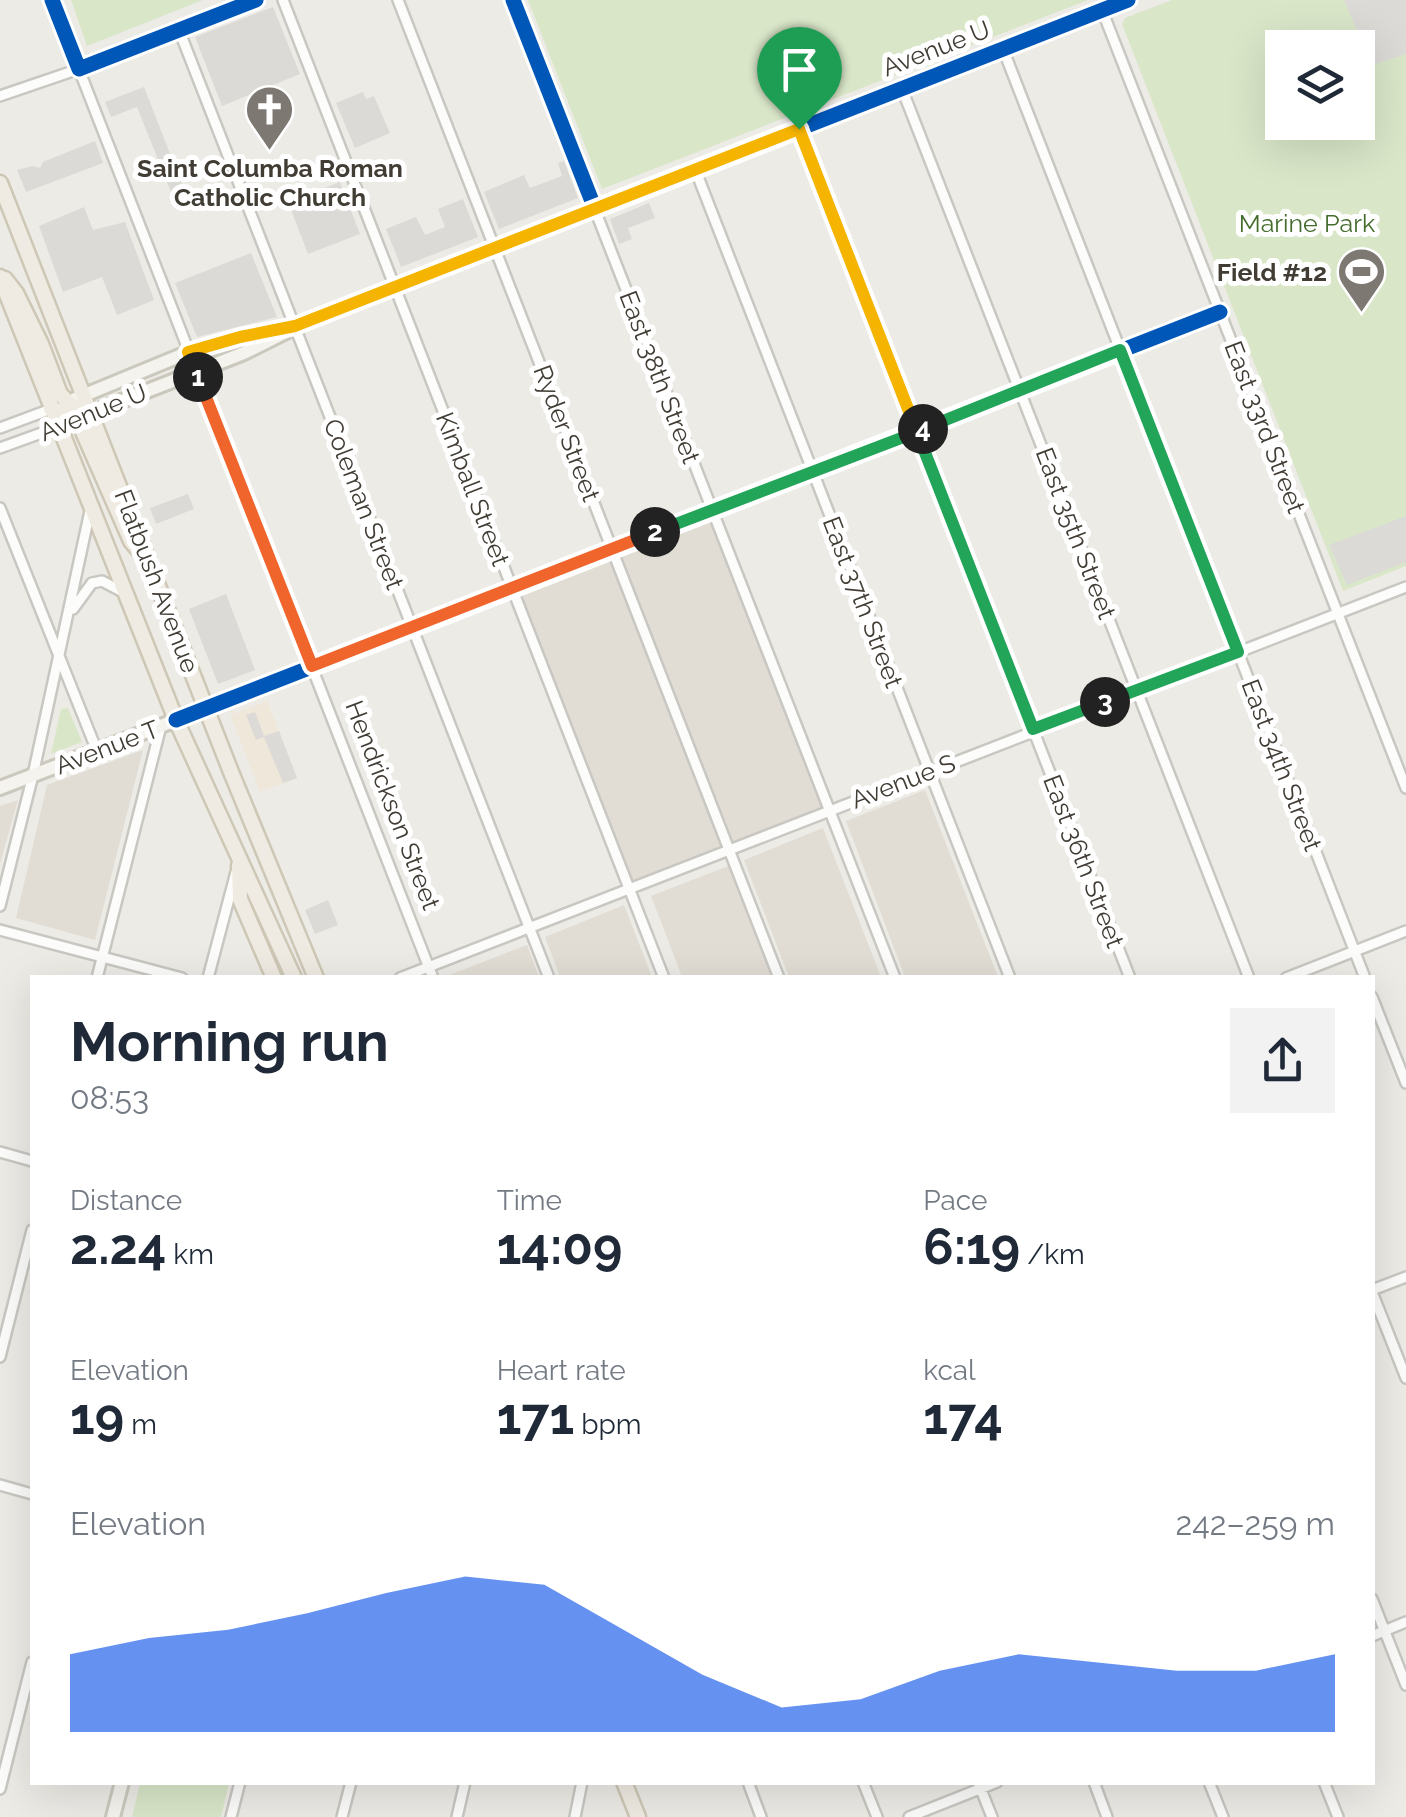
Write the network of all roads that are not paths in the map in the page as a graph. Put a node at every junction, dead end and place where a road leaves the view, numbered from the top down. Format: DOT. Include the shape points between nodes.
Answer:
graph roads {
  1 [pos="52,0"];
  2 [pos="256,0"];
  3 [pos="282,0"];
  4 [pos="398,0"];
  5 [pos="514,0"];
  6 [pos="1128,0"];
  7 [pos="1102,10"];
  8 [pos="179,30"];
  9 [pos="1003,49"];
  10 [pos="79,69"];
  11 [pos="902,89"];
  12 [pos="0,96"];
  13 [pos="799,129"];
  14 [pos="695,170"];
  15 [pos="0,183"];
  16 [pos="595,208"];
  17 [pos="494,248"];
  18 [pos="0,275"];
  19 [pos="395,287"];
  20 [pos="1220,312"];
  21 [pos="295,326"];
  22 [pos="1120,350"];
  23 [pos="188,352"];
  24 [pos="196,372"];
  25 [pos="1020,389"];
  26 [pos="83,396"];
  27 [pos="67,402"];
  28 [pos="51,408"];
  29 [pos="89,413"];
  30 [pos="74,420"];
  31 [pos="58,427"];
  32 [pos="0,428"];
  33 [pos="917,432"];
  34 [pos="0,448"];
  35 [pos="812,471"];
  36 [pos="0,508"];
  37 [pos="90,509"];
  38 [pos="712,509"];
  39 [pos="612,549"];
  40 [pos="152,566"];
  41 [pos="1406,586"];
  42 [pos="512,588"];
  43 [pos="130,603"];
  44 [pos="1338,613"];
  45 [pos="69,615"];
  46 [pos="411,627"];
  47 [pos="1238,652"];
  48 [pos="59,657"];
  49 [pos="312,666"];
  50 [pos="1137,690"];
  51 [pos="206,709"];
  52 [pos="176,720"];
  53 [pos="161,726"];
  54 [pos="1033,729"];
  55 [pos="96,750"];
  56 [pos="929,771"];
  57 [pos="33,776"];
  58 [pos="0,788"];
  59 [pos="1406,788"];
  60 [pos="829,810"];
  61 [pos="729,849"];
  62 [pos="239,860"];
  63 [pos="629,888"];
  64 [pos="0,906"];
  65 [pos="529,927"];
  66 [pos="0,930"];
  67 [pos="1406,931"];
  68 [pos="1354,952"];
  69 [pos="102,957"];
  70 [pos="429,966"];
  71 [pos="98,975"];
  72 [pos="171,975"];
  73 [pos="209,975"];
  74 [pos="273,975"];
  75 [pos="293,975"];
  76 [pos="315,975"];
  77 [pos="407,975"];
  78 [pos="432,975"];
  79 [pos="547,975"];
  80 [pos="663,975"];
  81 [pos="778,975"];
  82 [pos="893,975"];
  83 [pos="1009,975"];
  84 [pos="1129,975"];
  85 [pos="1248,975"];
  86 [pos="1294,975"];
  87 [pos="1364,975"];
  88 [pos="1375,1005"];
  89 [pos="1406,1083"];
  90 [pos="0,1152"];
  91 [pos="30,1160"];
  92 [pos="30,1238"];
  93 [pos="1406,1276"];
  94 [pos="1375,1290"];
  95 [pos="1375,1299"];
  96 [pos="0,1357"];
  97 [pos="1406,1378"];
  98 [pos="0,1486"];
  99 [pos="30,1494"];
  100 [pos="1375,1606"];
  101 [pos="1406,1622"];
  102 [pos="1385,1631"];
  103 [pos="1375,1635"];
  104 [pos="30,1670"];
  105 [pos="1406,1684"];
  106 [pos="121,1785"];
  107 [pos="239,1785"];
  108 [pos="350,1785"];
  109 [pos="464,1785"];
  110 [pos="581,1785"];
  111 [pos="625,1785"];
  112 [pos="749,1785"];
  113 [pos="864,1785"];
  114 [pos="1095,1785"];
  115 [pos="1210,1785"];
  116 [pos="1325,1785"];
  117 [pos="980,1786"];
  118 [pos="0,1789"];
  119 [pos="113,1817"];
  120 [pos="231,1817"];
  121 [pos="342,1817"];
  122 [pos="457,1817"];
  123 [pos="574,1817"];
  124 [pos="638,1817"];
  125 [pos="761,1817"];
  126 [pos="877,1817"];
  127 [pos="908,1817"];
  128 [pos="992,1817"];
  129 [pos="1107,1817"];
  130 [pos="1223,1817"];
  131 [pos="1338,1817"];
  1 -- 10 [label="street, Hendrickson Street"];
  2 -- 8 [label="street"];
  3 -- 19 [label="street, Kimball Street"];
  4 -- 17 [label="street, Ryder Street"];
  5 -- 16 [label="street, East 38th Street"];
  6 -- 7 [label="main road, Avenue U"];
  7 -- 9 [label="main road, Avenue U"];
  7 -- 20 [label="street, East 33rd Street"];
  8 -- 10 [label="street"];
  8 -- 21 [label="street, Coleman Street"];
  9 -- 11 [label="main road, Avenue U"];
  9 -- 22 [label="street, East 34th Street"];
  10 -- 12 [label="street"];
  10 -- 23 [label="street, Hendrickson Street"];
  11 -- 13 [label="main road, Avenue U"];
  11 -- 25 [label="street, East 35th Street"];
  13 -- 14 [label="main road, Avenue U"];
  13 -- 33 [label="street, East 36th Street"];
  14 -- 16 [label="main road, Avenue U"];
  14 -- 35 [label="street, East 37th Street"];
  15 -- 26 [label="main road, Flatbush Avenue"];
  16 -- 17 [label="main road, Avenue U"];
  16 -- 38 [label="street, East 38th Street"];
  17 -- 19 [label="main road, Avenue U"];
  17 -- 39 [label="street, Ryder Street"];
  18 -- 27 [label="main road" via="16,293"];
  18 -- 28 [label="main road, Flatbush Avenue"];
  19 -- 21 [label="main road, Avenue U"];
  19 -- 42 [label="street, Kimball Street"];
  20 -- 22 [label="street, Avenue T"];
  20 -- 44 [label="street, East 33rd Street"];
  21 -- 23 [label="main road, Avenue U"];
  21 -- 24 [label="main road, Avenue U"];
  21 -- 46 [label="street, Coleman Street"];
  22 -- 25 [label="street, Avenue T"];
  22 -- 47 [label="street, East 34th Street"];
  23 -- 24 [label="street, Hendrickson Street"];
  23 -- 26 [label="main road, Avenue U"];
  24 -- 29 [label="main road, Avenue U"];
  24 -- 49 [label="street, Hendrickson Street"];
  25 -- 33 [label="street, Avenue T"];
  25 -- 50 [label="street, East 35th Street"];
  26 -- 27 [label="main road, Avenue U"];
  26 -- 29 [label="main road, Flatbush Avenue"];
  27 -- 28 [label="main road, Avenue U"];
  27 -- 29 [label="main road"];
  28 -- 30 [label="main road"];
  28 -- 31 [label="main road, Flatbush Avenue"];
  28 -- 32 [label="street, Avenue U"];
  29 -- 30 [label="main road, Avenue U"];
  29 -- 40 [label="main road, Flatbush Avenue"];
  30 -- 31 [label="main road, Avenue U"];
  30 -- 40 [label="main road" via="131,541"];
  31 -- 34 [label="street, Avenue U"];
  31 -- 37 [label="main road, Flatbush Avenue"];
  33 -- 35 [label="street, Avenue T"];
  33 -- 54 [label="street, East 36th Street"];
  35 -- 38 [label="street, Avenue T"];
  35 -- 56 [label="street, East 37th Street"];
  36 -- 48 [label="street"];
  37 -- 43 [label="main road, Flatbush Avenue"];
  37 -- 45 [label="street"];
  38 -- 39 [label="street, Avenue T"];
  38 -- 60 [label="street, East 38th Street"];
  39 -- 42 [label="street, Avenue T"];
  39 -- 61 [label="street, Ryder Street"];
  40 -- 51 [label="main road, Flatbush Avenue"];
  41 -- 44 [label="street, Avenue S"];
  42 -- 46 [label="street, Avenue T"];
  42 -- 63 [label="street, Kimball Street"];
  43 -- 45 [label="street" via="118,587 102,581 92,583"];
  43 -- 52 [label="main road, Flatbush Avenue"];
  44 -- 47 [label="street, Avenue S"];
  44 -- 59 [label="street, East 33rd Street"];
  45 -- 48 [label="street"];
  46 -- 49 [label="street, Avenue T"];
  46 -- 65 [label="street, Coleman Street"];
  47 -- 50 [label="street, Avenue S"];
  47 -- 68 [label="street, East 34th Street"];
  48 -- 55 [label="street"];
  48 -- 57 [label="street"];
  49 -- 51 [label="street, Avenue T"];
  49 -- 70 [label="street, Hendrickson Street"];
  50 -- 54 [label="street, Avenue S"];
  50 -- 85 [label="street, East 35th Street"];
  51 -- 52 [label="street, Avenue T"];
  51 -- 76 [label="main road, Flatbush Avenue"];
  52 -- 53 [label="main road, Avenue T"];
  52 -- 62 [label="main road, Flatbush Avenue"];
  53 -- 55 [label="main road, Avenue T"];
  53 -- 69 [label="street"];
  54 -- 56 [label="street, Avenue S"];
  54 -- 84 [label="street, East 36th Street"];
  55 -- 57 [label="main road, Avenue T"];
  56 -- 60 [label="street, Avenue S"];
  56 -- 83 [label="street, East 37th Street"];
  57 -- 58 [label="main road, Avenue T"];
  57 -- 64 [label="street"];
  60 -- 61 [label="street, Avenue S"];
  60 -- 82 [label="street, East 38th Street"];
  61 -- 63 [label="street, Avenue S"];
  61 -- 81 [label="street, Ryder Street"];
  62 -- 73 [label="street"];
  62 -- 74 [label="main road" via="240,898"];
  62 -- 75 [label="main road, Flatbush Avenue"];
  63 -- 65 [label="street, Avenue S"];
  63 -- 80 [label="street, Kimball Street"];
  65 -- 70 [label="street, Avenue S"];
  65 -- 79 [label="street, Coleman Street"];
  66 -- 69 [label="street"];
  67 -- 68 [label="street"];
  68 -- 86 [label="street"];
  68 -- 87 [label="street, East 34th Street"];
  69 -- 71 [label="street"];
  69 -- 72 [label="street"];
  70 -- 77 [label="street, Avenue S"];
  70 -- 78 [label="street, Hendrickson Street"];
  88 -- 89 [label="street"];
  90 -- 91 [label="street"];
  92 -- 96 [label="street"];
  93 -- 94 [label="street"];
  95 -- 97 [label="street"];
  98 -- 99 [label="street"];
  100 -- 102 [label="street"];
  101 -- 102 [label="street"];
  102 -- 103 [label="street"];
  102 -- 105 [label="street"];
  104 -- 118 [label="street"];
  106 -- 119 [label="main road"];
  107 -- 120 [label="street"];
  108 -- 121 [label="street"];
  109 -- 122 [label="street"];
  110 -- 123 [label="street"];
  111 -- 124 [label="main road"];
  112 -- 125 [label="street"];
  113 -- 126 [label="street"];
  114 -- 129 [label="street"];
  115 -- 130 [label="street"];
  116 -- 131 [label="street"];
  117 -- 127 [label="street"];
  117 -- 128 [label="street"];
}
